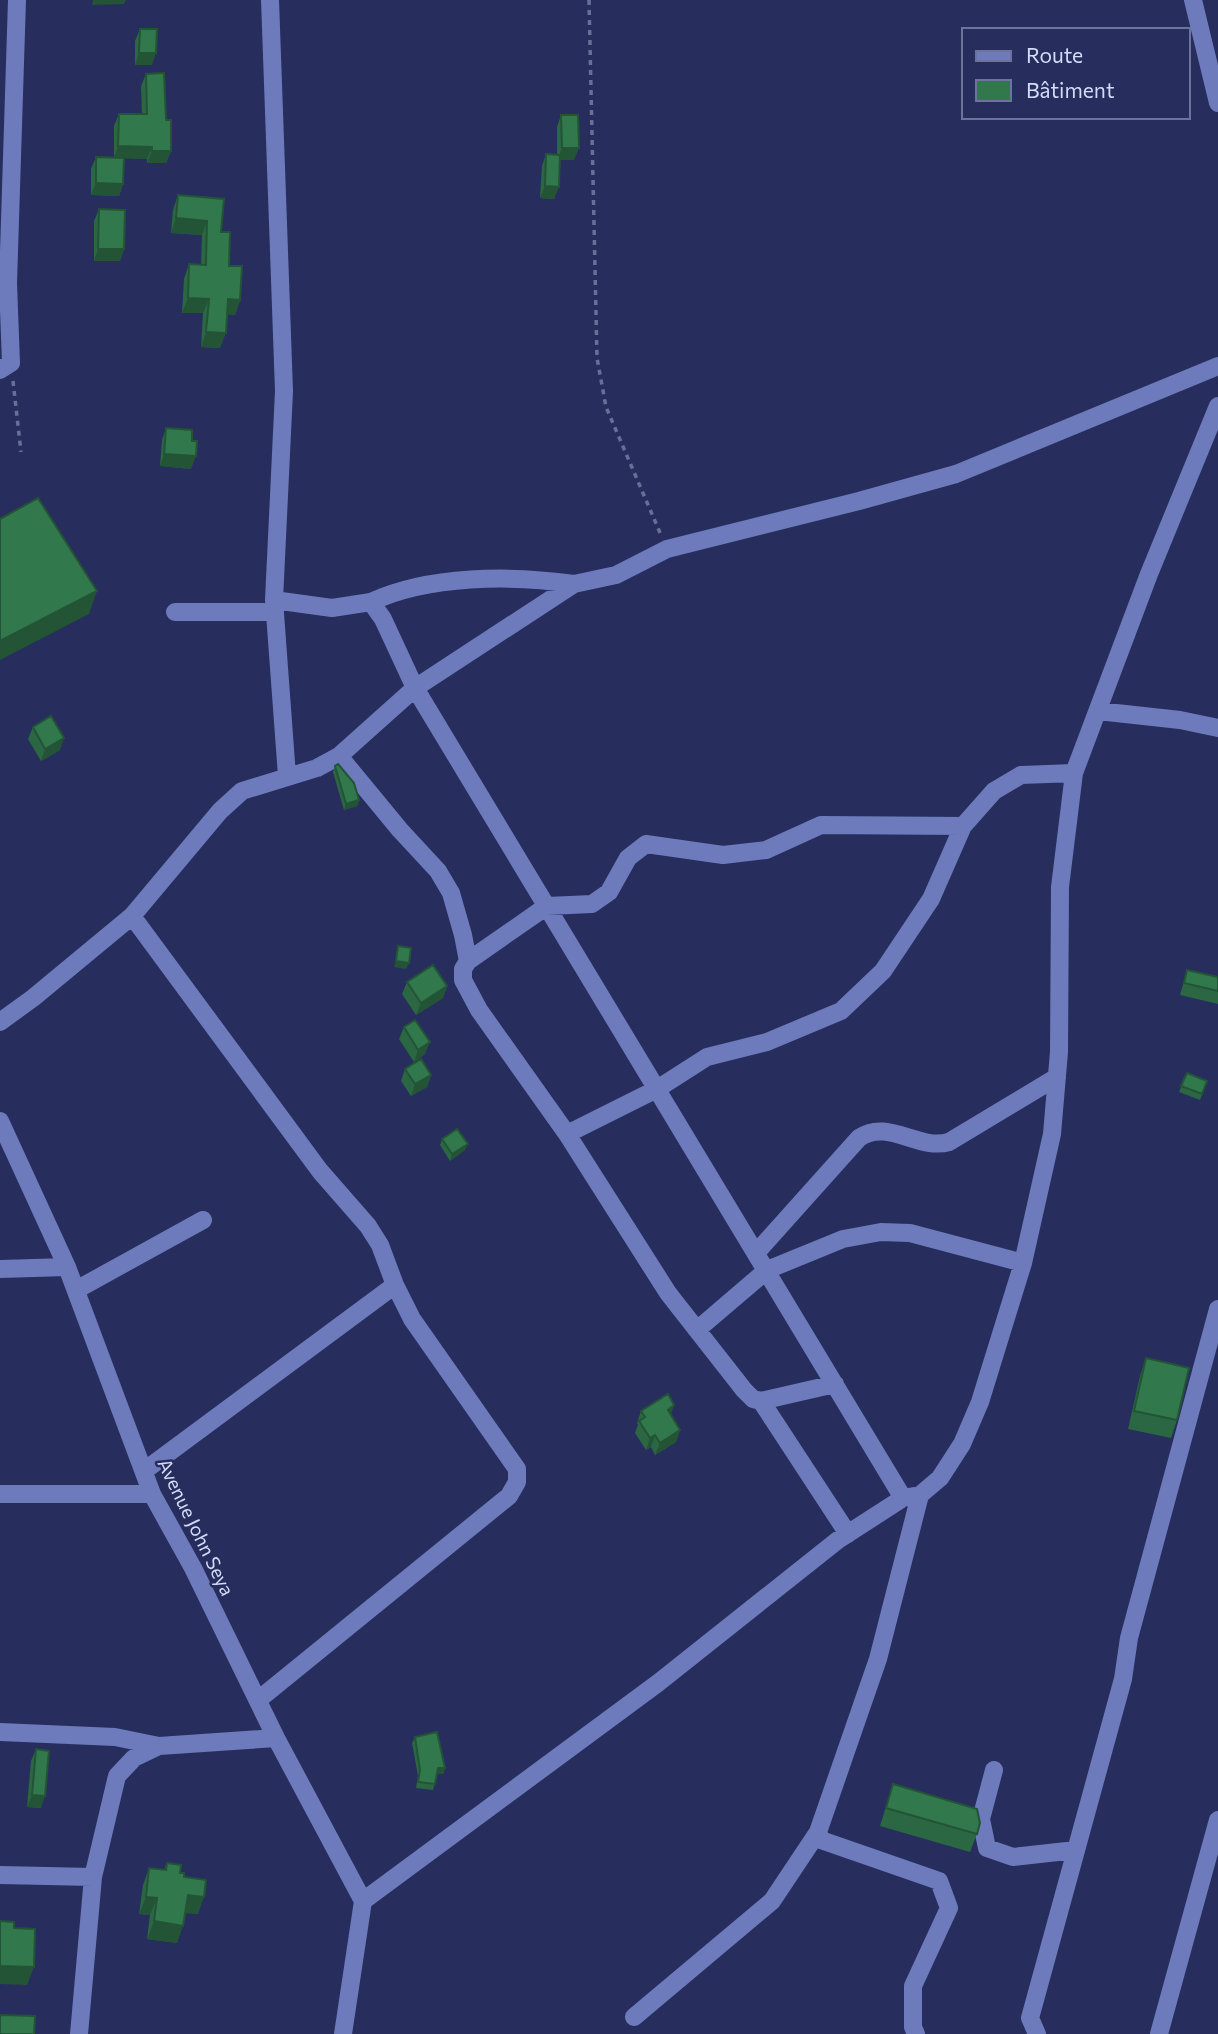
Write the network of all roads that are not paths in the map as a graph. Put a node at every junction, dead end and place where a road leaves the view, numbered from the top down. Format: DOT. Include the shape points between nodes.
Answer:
graph roads {
  1 [pos="17,0"];
  2 [pos="270,0"];
  3 [pos="1194,0"];
  4 [pos="1218,103"];
  5 [pos="6,366"];
  6 [pos="1218,366"];
  7 [pos="1218,406"];
  8 [pos="574,584"];
  9 [pos="371,602"];
  10 [pos="275,606"];
  11 [pos="175,612"];
  12 [pos="415,688"];
  13 [pos="1098,710"];
  14 [pos="1218,728"];
  15 [pos="339,756"];
  16 [pos="1074,773"];
  17 [pos="287,776"];
  18 [pos="963,826"];
  19 [pos="547,906"];
  20 [pos="132,916"];
  21 [pos="468,961"];
  22 [pos="0,1022"];
  23 [pos="1057,1077"];
  24 [pos="657,1088"];
  25 [pos="0,1121"];
  26 [pos="567,1134"];
  27 [pos="203,1220"];
  28 [pos="756,1253"];
  29 [pos="1023,1262"];
  30 [pos="67,1268"];
  31 [pos="0,1269"];
  32 [pos="767,1270"];
  33 [pos="395,1285"];
  34 [pos="75,1290"];
  35 [pos="1217,1313"];
  36 [pos="698,1329"];
  37 [pos="835,1384"];
  38 [pos="761,1401"];
  39 [pos="144,1471"];
  40 [pos="0,1494"];
  41 [pos="152,1494"];
  42 [pos="911,1497"];
  43 [pos="848,1534"];
  44 [pos="257,1700"];
  45 [pos="0,1731"];
  46 [pos="276,1738"];
  47 [pos="159,1746"];
  48 [pos="994,1770"];
  49 [pos="1218,1820"];
  50 [pos="818,1832"];
  51 [pos="1076,1850"];
  52 [pos="0,1875"];
  53 [pos="93,1877"];
  54 [pos="363,1901"];
  55 [pos="634,2017"];
  56 [pos="79,2034"];
  57 [pos="343,2034"];
  58 [pos="916,2034"];
  59 [pos="1037,2034"];
  60 [pos="1159,2034"];
  1 -- 5 [label="street"];
  2 -- 10 [label="street" via="284,391"];
  3 -- 4 [label="street"];
  6 -- 8 [label="street" via="956,474 667,549 616,575"];
  7 -- 13 [label="street"];
  8 -- 9 [label="street" via="488,579 394,591"];
  8 -- 12 [label="street"];
  9 -- 10 [label="street" via="332,608"];
  9 -- 12 [label="street"];
  10 -- 11 [label="street"];
  10 -- 17 [label="street"];
  12 -- 15 [label="street"];
  12 -- 19 [label="street"];
  13 -- 14 [label="street"];
  13 -- 16 [label="street"];
  15 -- 17 [label="street"];
  15 -- 21 [label="street" via="438,871 451,892"];
  16 -- 18 [label="street" via="1021,775 994,792"];
  16 -- 23 [label="street" via="1060,887"];
  17 -- 20 [label="street" via="234,797"];
  18 -- 19 [label="street" via="821,825 766,850 723,855 646,844 628,858 610,892 592,904"];
  18 -- 24 [label="street" via="931,899 883,971 841,1011 768,1042 707,1057"];
  19 -- 21 [label="street"];
  19 -- 24 [label="street"];
  20 -- 22 [label="street"];
  20 -- 33 [label="street" via="320,1171 368,1226"];
  21 -- 26 [label="street" via="463,981 479,1010"];
  23 -- 28 [label="street" via="936,1146 870,1131"];
  23 -- 29 [label="street" via="1052,1134"];
  24 -- 26 [label="street"];
  24 -- 28 [label="street"];
  25 -- 30 [label="street, Avenue John Seya"];
  26 -- 36 [label="street" via="668,1293"];
  27 -- 34 [label="street"];
  28 -- 32 [label="street"];
  29 -- 32 [label="street" via="909,1233 881,1232 843,1239"];
  29 -- 42 [label="street" via="980,1402 962,1444 940,1478"];
  30 -- 31 [label="street"];
  30 -- 34 [label="street, Avenue John Seya"];
  32 -- 36 [label="street"];
  32 -- 37 [label="street"];
  33 -- 39 [label="street"];
  33 -- 44 [label="street" via="412,1319 517,1469 517,1482 509,1496"];
  34 -- 39 [label="street, Avenue John Seya"];
  35 -- 51 [label="street"];
  36 -- 38 [label="street" via="744,1390"];
  37 -- 38 [label="street"];
  37 -- 42 [label="street"];
  38 -- 43 [label="street"];
  39 -- 41 [label="street, Avenue John Seya"];
  40 -- 41 [label="street"];
  41 -- 44 [label="street, Avenue John Seya"];
  42 -- 43 [label="street"];
  42 -- 50 [label="street" via="878,1659"];
  43 -- 54 [label="street" via="658,1683"];
  44 -- 46 [label="street, Avenue John Seya"];
  45 -- 47 [label="street" via="115,1737"];
  46 -- 47 [label="street"];
  46 -- 54 [label="street, Avenue John Seya"];
  47 -- 53 [label="street" via="134,1758 117,1776"];
  48 -- 51 [label="street" via="981,1819 987,1849 1013,1857"];
  49 -- 60 [label="street"];
  50 -- 55 [label="street" via="772,1901"];
  50 -- 58 [label="street" via="821,1840 939,1881 949,1908 913,1986"];
  51 -- 59 [label="street" via="1030,2018"];
  52 -- 53 [label="street"];
  53 -- 56 [label="street"];
  54 -- 57 [label="street"];
}
